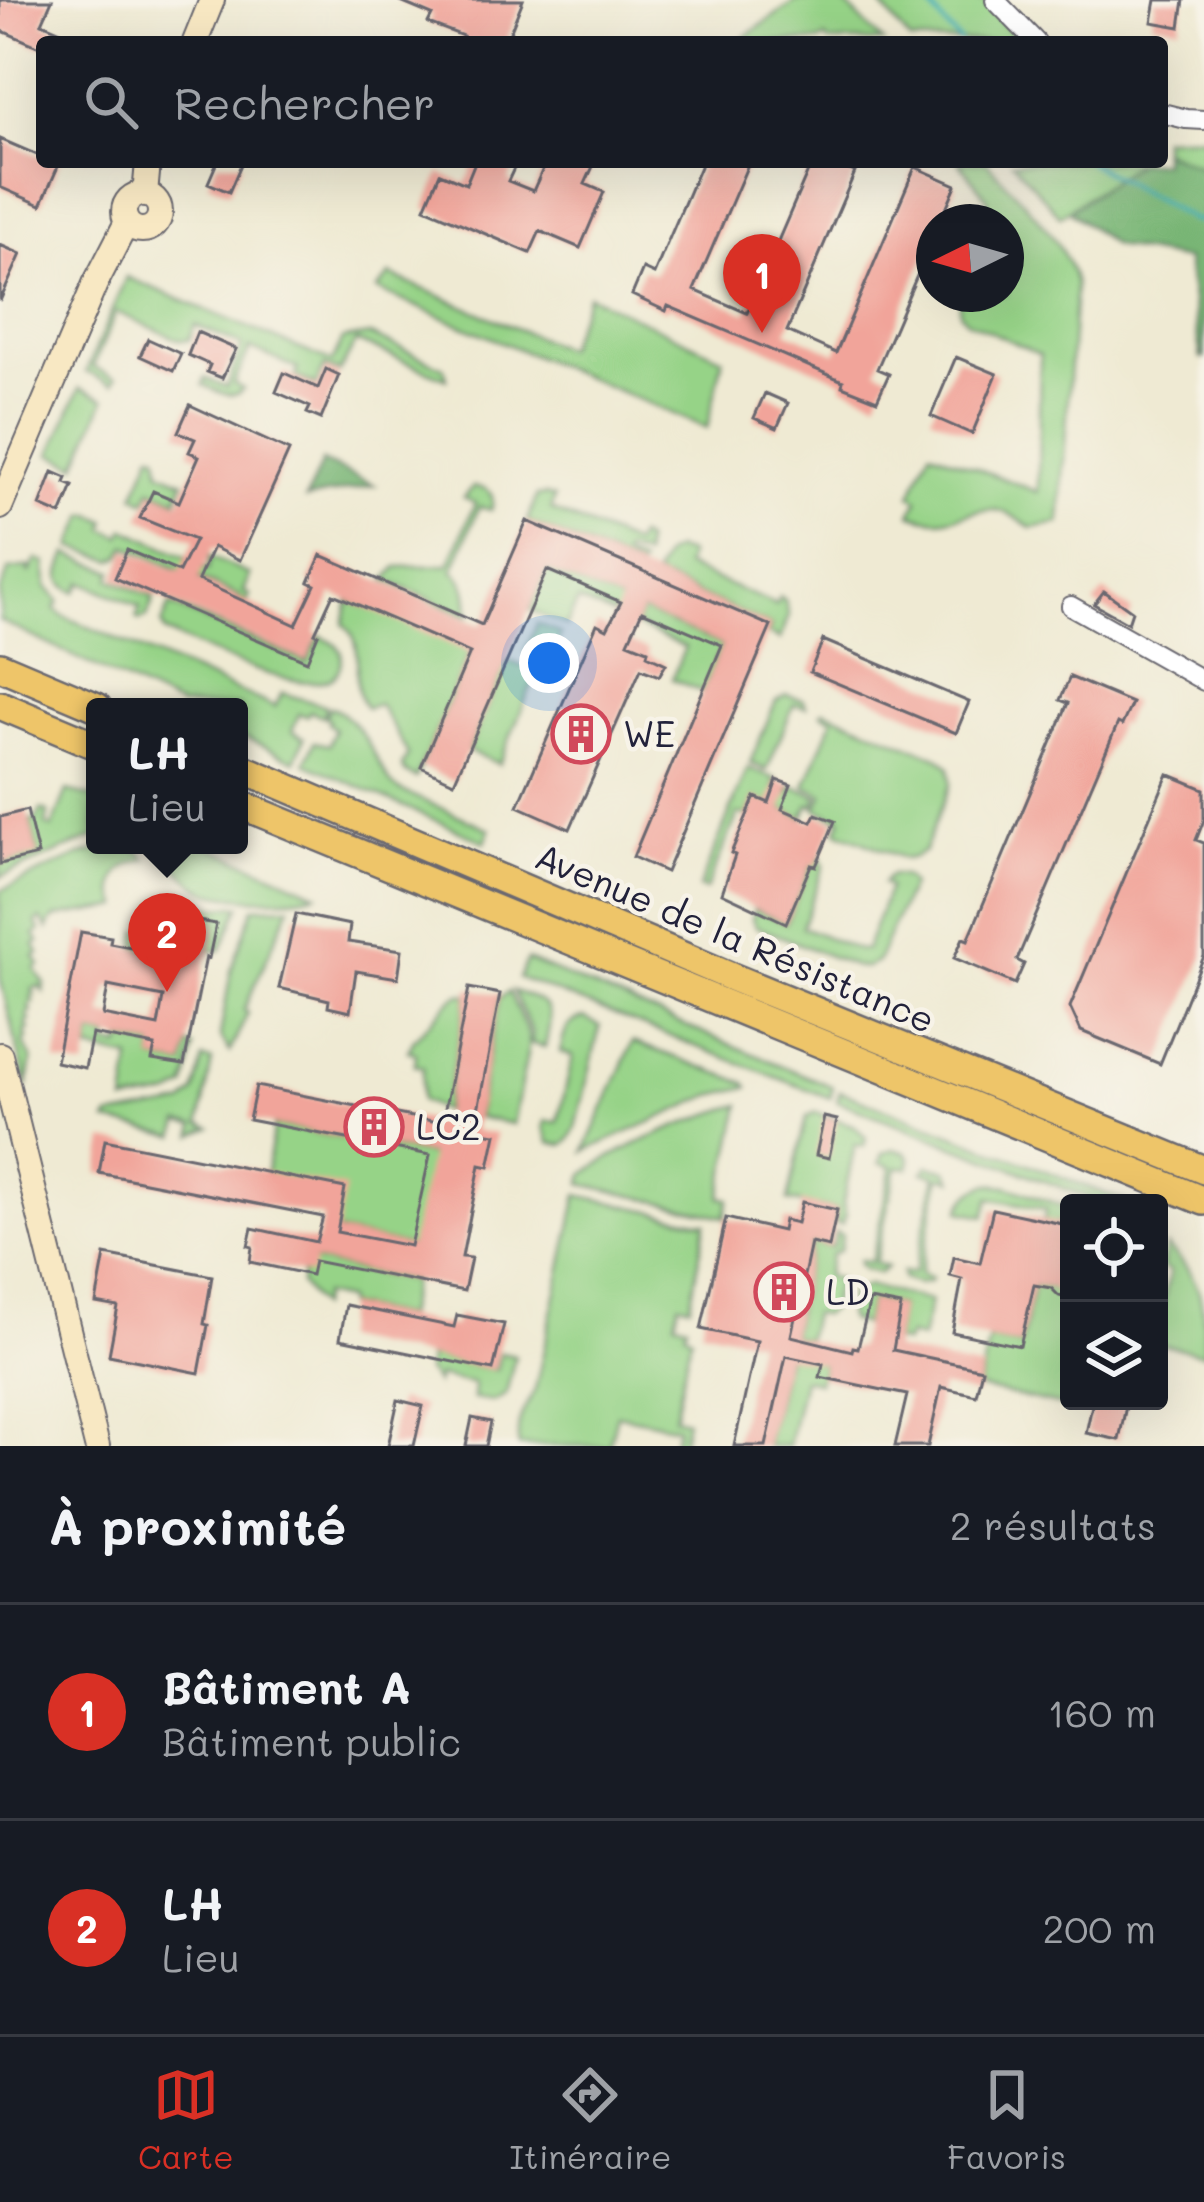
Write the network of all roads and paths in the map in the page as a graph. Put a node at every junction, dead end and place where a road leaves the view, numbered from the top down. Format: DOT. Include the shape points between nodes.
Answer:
graph roads {
  1 [pos="212,0"];
  2 [pos="994,0"];
  3 [pos="197,36"];
  4 [pos="1030,36"];
  5 [pos="1168,114"];
  6 [pos="1204,120"];
  7 [pos="147,168"];
  8 [pos="0,507"];
  9 [pos="1071,606"];
  10 [pos="0,666"];
  11 [pos="1204,682"];
  12 [pos="86,702"];
  13 [pos="0,705"];
  14 [pos="86,741"];
  15 [pos="248,771"];
  16 [pos="248,808"];
  17 [pos="0,1055"];
  18 [pos="1204,1170"];
  19 [pos="1204,1201"];
  20 [pos="97,1446"];
  1 -- 3 [label="street"];
  2 -- 4 [label="street"];
  5 -- 6 [label="street"];
  7 -- 8 [label="street" via="145,195 124,209 128,222"];
  9 -- 11 [label="street"];
  10 -- 12 [label="main road"];
  13 -- 14 [label="main road"];
  15 -- 18 [label="main road, Avenue de la Résistance"];
  16 -- 19 [label="main road, Avenue de la Résistance"];
  17 -- 20 [label="street"];
}
